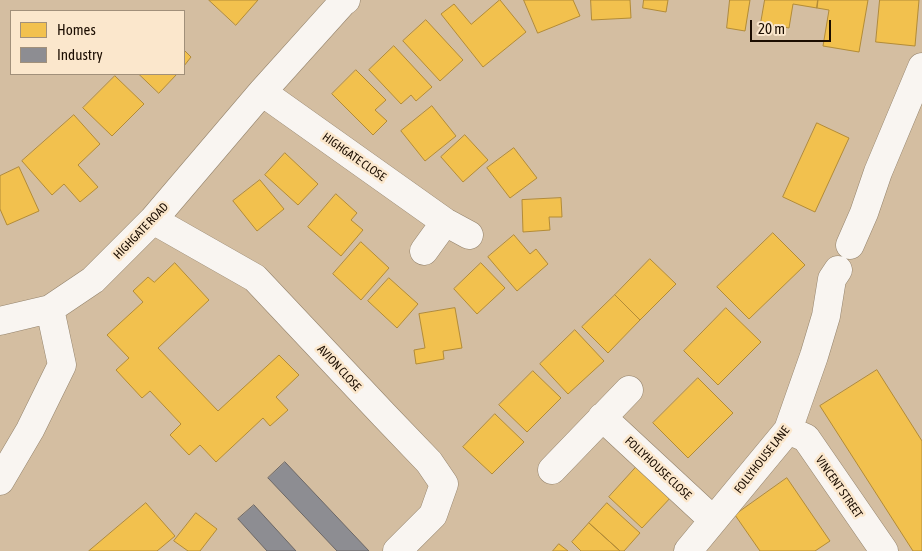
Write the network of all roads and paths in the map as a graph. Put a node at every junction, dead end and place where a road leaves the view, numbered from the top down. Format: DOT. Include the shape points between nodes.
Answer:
graph roads {
  1 [pos="346,0"];
  2 [pos="922,67"];
  3 [pos="262,92"];
  4 [pos="153,220"];
  5 [pos="445,222"];
  6 [pos="469,235"];
  7 [pos="850,245"];
  8 [pos="424,251"];
  9 [pos="838,270"];
  10 [pos="50,309"];
  11 [pos="0,321"];
  12 [pos="629,390"];
  13 [pos="602,417"];
  14 [pos="788,430"];
  15 [pos="552,470"];
  16 [pos="0,481"];
  17 [pos="714,520"];
  18 [pos="397,551"];
  19 [pos="688,551"];
  20 [pos="884,551"];
  1 -- 3 [label="street, HIGHGATE ROAD"];
  2 -- 7 [label="street"];
  3 -- 4 [label="street, HIGHGATE ROAD"];
  3 -- 5 [label="street, HIGHGATE CLOSE"];
  4 -- 10 [label="street, HIGHGATE ROAD" via="93,280"];
  4 -- 18 [label="street, AVION CLOSE" via="255,278 429,462 444,484 433,516"];
  5 -- 6 [label="street, HIGHGATE CLOSE"];
  5 -- 8 [label="street"];
  9 -- 14 [label="street, FOLLYHOUSE LANE" via="832,279 826,316"];
  10 -- 11 [label="street"];
  10 -- 16 [label="street" via="62,365"];
  12 -- 13 [label="street"];
  13 -- 15 [label="street"];
  13 -- 17 [label="street, FOLLYHOUSE CLOSE"];
  14 -- 17 [label="street, FOLLYHOUSE LANE"];
  14 -- 20 [label="street, VINCENT STREET" via="806,438"];
  17 -- 19 [label="street, FOLLYHOUSE LANE"];
}
